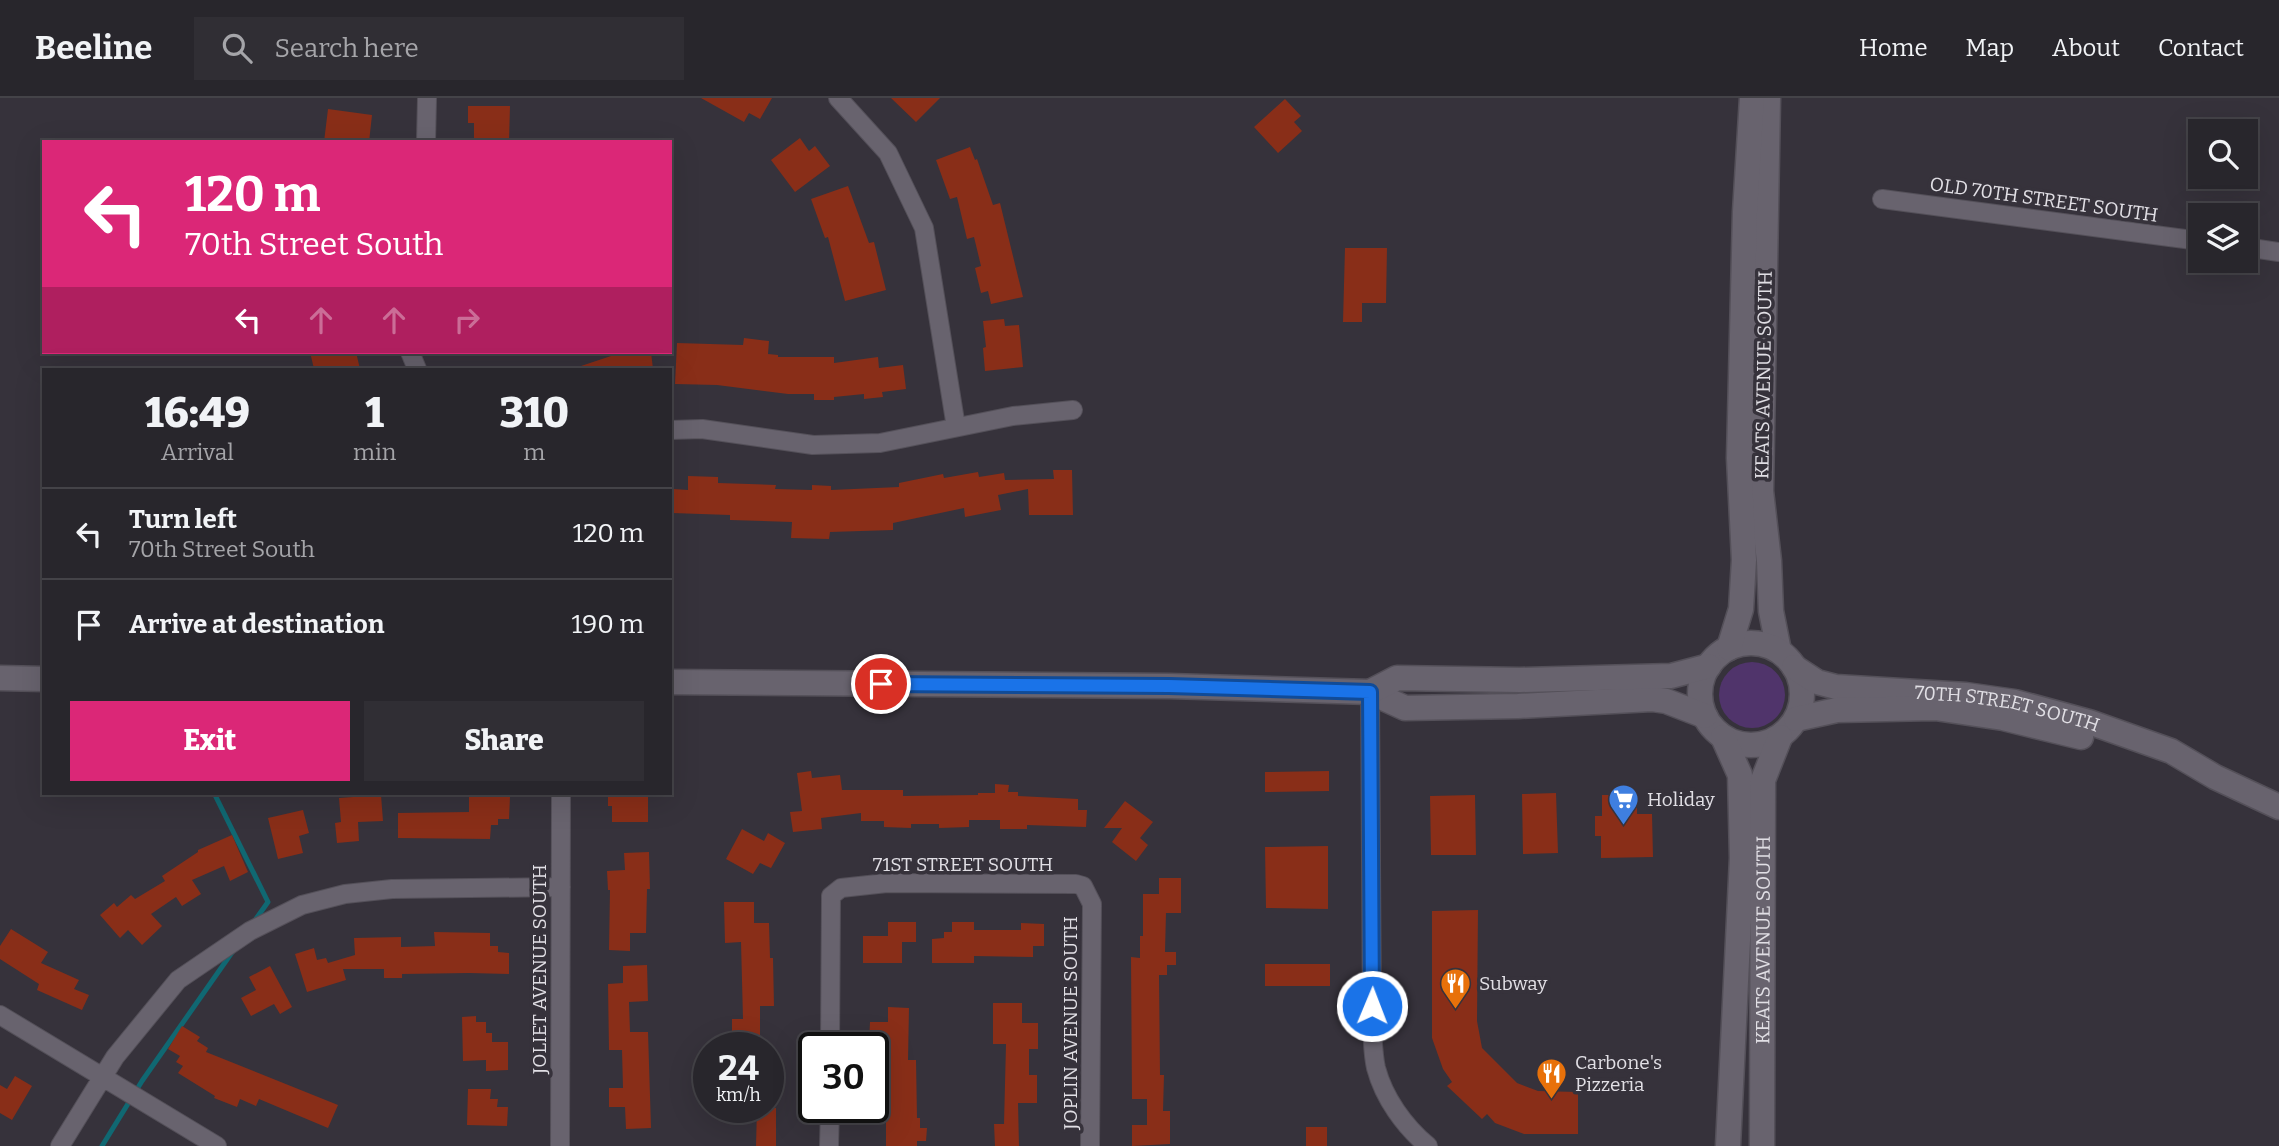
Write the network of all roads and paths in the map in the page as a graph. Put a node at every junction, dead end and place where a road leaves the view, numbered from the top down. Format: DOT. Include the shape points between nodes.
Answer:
graph roads {
  1 [pos="427,98"];
  2 [pos="838,98"];
  3 [pos="1752,98"];
  4 [pos="1768,98"];
  5 [pos="426,140"];
  6 [pos="1882,199"];
  7 [pos="2188,239"];
  8 [pos="2258,249"];
  9 [pos="2279,252"];
  10 [pos="1073,410"];
  11 [pos="956,427"];
  12 [pos="672,430"];
  13 [pos="1730,649"];
  14 [pos="1786,659"];
  15 [pos="1709,666"];
  16 [pos="0,678"];
  17 [pos="42,679"];
  18 [pos="672,682"];
  19 [pos="1370,692"];
  20 [pos="1705,716"];
  21 [pos="1788,728"];
  22 [pos="1723,737"];
  23 [pos="2216,777"];
  24 [pos="561,795"];
  25 [pos="2279,807"];
  26 [pos="561,887"];
  27 [pos="1090,900"];
  28 [pos="0,1015"];
  29 [pos="830,1032"];
  30 [pos="103,1077"];
  31 [pos="830,1123"];
  32 [pos="61,1146"];
  33 [pos="218,1146"];
  34 [pos="560,1146"];
  35 [pos="829,1146"];
  36 [pos="1090,1146"];
  37 [pos="1428,1146"];
  38 [pos="1728,1146"];
  39 [pos="1762,1146"];
  1 -- 5 [label="street"];
  2 -- 11 [label="street" via="888,153 924,228"];
  3 -- 13 [label="main road, KEATS AVENUE SOUTH" via="1739,458 1744,560 1741,609"];
  4 -- 14 [label="main road, KEATS AVENUE SOUTH" via="1761,491 1771,611"];
  6 -- 7 [label="street, OLD 70TH STREET SOUTH"];
  8 -- 9 [label="street"];
  10 -- 11 [label="street"];
  11 -- 12 [label="street" via="880,443 813,445 702,429"];
  13 -- 14 [label="main road" via="1763,645"];
  13 -- 15 [label="main road"];
  14 -- 21 [label="main road" via="1800,679 1802,693"];
  14 -- 23 [label="main road, 70TH STREET SOUTH" via="1817,682 1836,687 2015,702 2089,722 2171,751"];
  15 -- 19 [label="main road" via="1671,676 1397,678"];
  15 -- 20 [label="main road" via="1700,700"];
  16 -- 17 [label="main road"];
  18 -- 19 [label="main road"];
  19 -- 20 [label="main road" via="1405,708 1652,699"];
  19 -- 37 [label="street" via="1376,1067 1388,1098 1411,1132"];
  20 -- 22 [label="main road"];
  21 -- 22 [label="main road" via="1766,743 1752,745"];
  21 -- 23 [label="main road, 70TH STREET SOUTH" via="1837,710 1935,708 2003,718"];
  21 -- 39 [label="main road, KEATS AVENUE SOUTH" via="1763,776"];
  22 -- 38 [label="main road, KEATS AVENUE SOUTH" via="1740,775 1742,858"];
  23 -- 25 [label="main road, 70TH STREET SOUTH"];
  24 -- 26 [label="street, JOLIET AVENUE SOUTH"];
  26 -- 30 [label="street" via="392,889 302,905 250,931 178,980"];
  26 -- 34 [label="street, JOLIET AVENUE SOUTH"];
  27 -- 29 [label="street, 71ST STREET SOUTH" via="1083,886 1076,884 887,883 841,888 831,896"];
  27 -- 36 [label="street, JOPLIN AVENUE SOUTH"];
  28 -- 30 [label="street"];
  30 -- 32 [label="street"];
  30 -- 33 [label="street"];
  31 -- 35 [label="street"];
}
